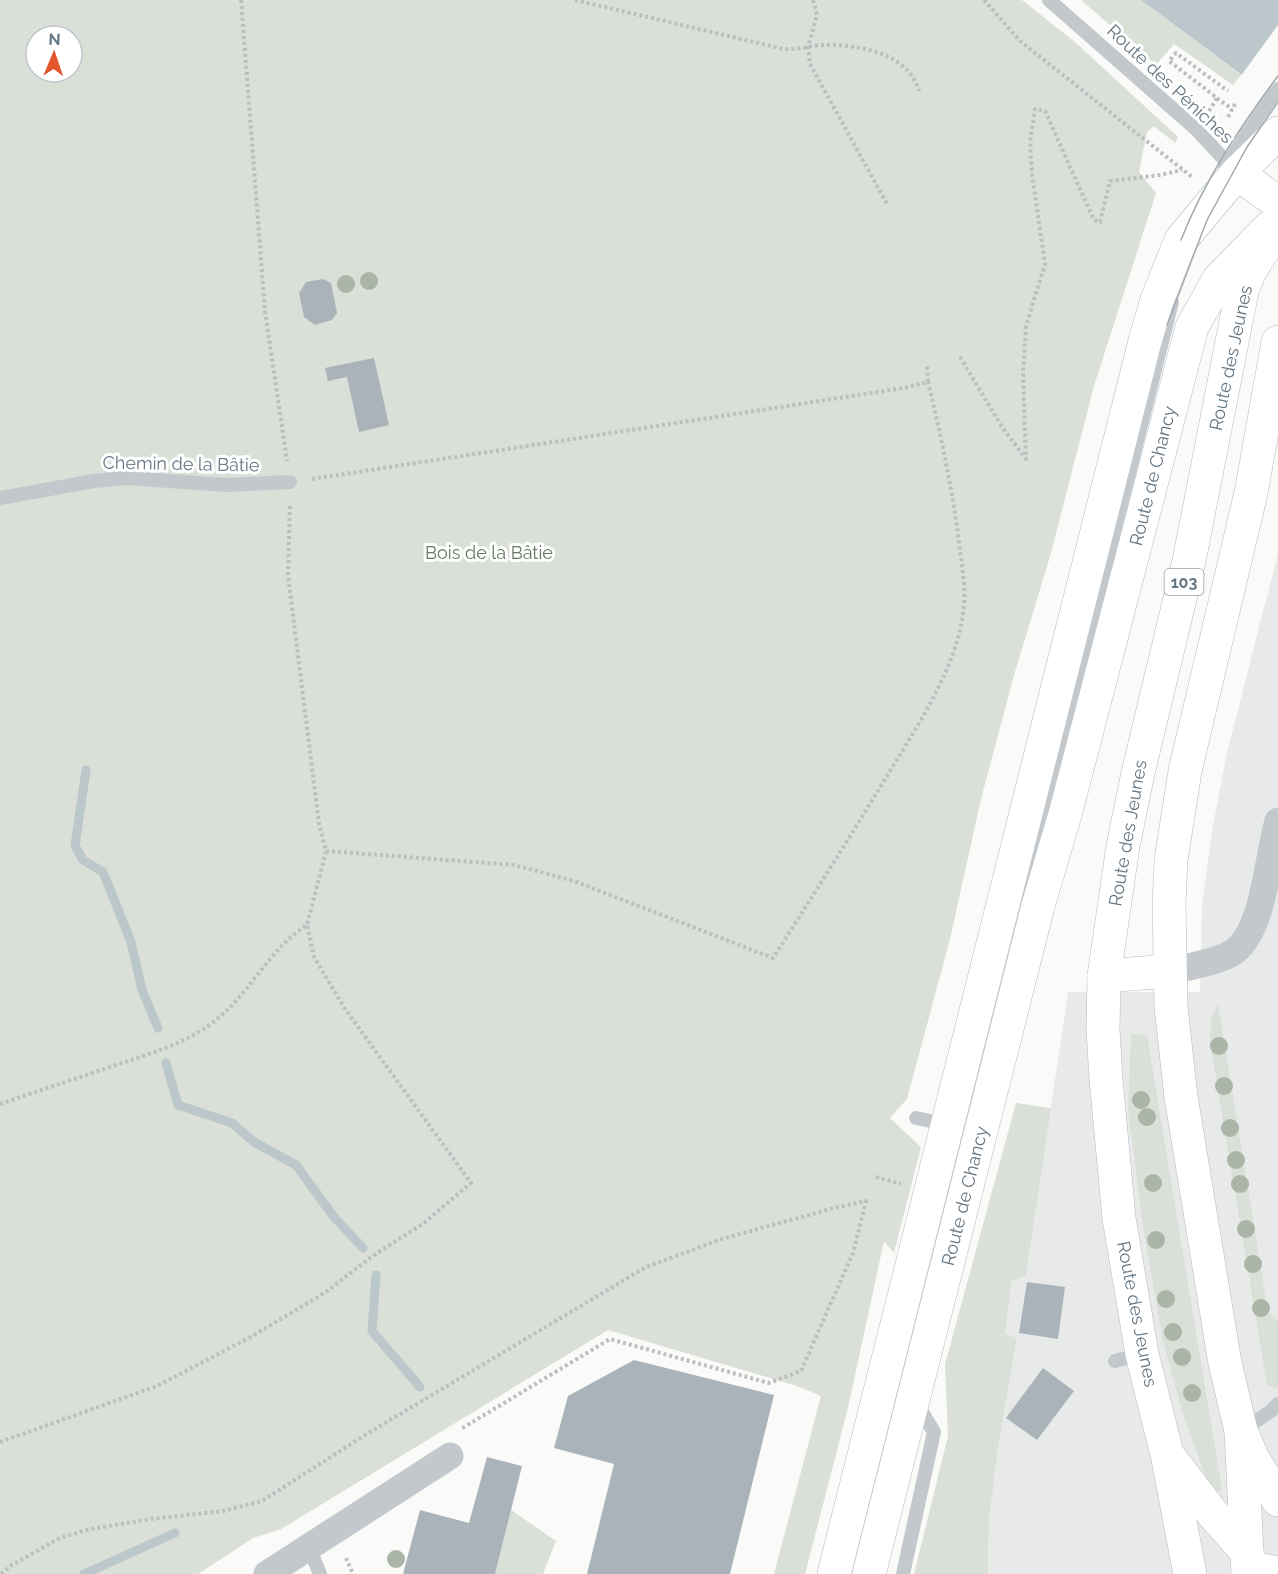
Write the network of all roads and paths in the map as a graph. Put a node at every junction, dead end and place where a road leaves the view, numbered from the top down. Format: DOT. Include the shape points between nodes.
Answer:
graph roads {
  1 [pos="241,0"];
  2 [pos="575,0"];
  3 [pos="813,0"];
  4 [pos="984,0"];
  5 [pos="1049,0"];
  6 [pos="808,47"];
  7 [pos="1278,89"];
  8 [pos="919,91"];
  9 [pos="1228,91"];
  10 [pos="1217,98"];
  11 [pos="1232,110"];
  12 [pos="1209,111"];
  13 [pos="1270,129"];
  14 [pos="1232,168"];
  15 [pos="1182,170"];
  16 [pos="1195,180"];
  17 [pos="1278,203"];
  18 [pos="887,204"];
  19 [pos="1278,219"];
  20 [pos="1278,225"];
  21 [pos="1278,342"];
  22 [pos="960,357"];
  23 [pos="927,366"];
  24 [pos="928,382"];
  25 [pos="290,482"];
  26 [pos="0,498"];
  27 [pos="1278,821"];
  28 [pos="326,851"];
  29 [pos="307,925"];
  30 [pos="1169,971"];
  31 [pos="1104,976"];
  32 [pos="0,1104"];
  33 [pos="942,1124"];
  34 [pos="914,1398"];
  35 [pos="1278,1404"];
  36 [pos="459,1430"];
  37 [pos="1241,1431"];
  38 [pos="0,1442"];
  39 [pos="1167,1454"];
  40 [pos="450,1456"];
  41 [pos="1278,1500"];
  42 [pos="309,1547"];
  43 [pos="345,1557"];
  44 [pos="1257,1570"];
  45 [pos="2,1574"];
  46 [pos="267,1574"];
  47 [pos="320,1574"];
  48 [pos="353,1574"];
  49 [pos="834,1574"];
  50 [pos="852,1574"];
  51 [pos="869,1574"];
  52 [pos="903,1574"];
  53 [pos="1190,1574"];
  1 -- 25 [label="path" via="265,311"];
  2 -- 6 [label="path" via="784,49"];
  3 -- 6 [label="path" via="818,15"];
  4 -- 15 [label="path" via="1020,41"];
  5 -- 14 [label="lane, Route des Péniches" via="1172,107"];
  6 -- 8 [label="path" via="850,47 880,53 907,69"];
  6 -- 18 [label="path" via="814,73"];
  7 -- 13 [label="lane, bridge"];
  9 -- 10 [label="path" via="1176,53 1169,61"];
  10 -- 11 [label="path"];
  10 -- 12 [label="path"];
  13 -- 14 [label="main road"];
  14 -- 17 [label="main road"];
  14 -- 33 [label="main road" via="1190,229 1164,283 1145,341"];
  15 -- 16 [label="path"];
  15 -- 22 [label="path" via="1110,181 1100,222 1094,220 1045,111 1035,110 1030,142 1032,174 1045,264 1026,326 1026,459"];
  19 -- 34 [label="main road, Route de Chancy" via="1219,279 1192,327 1038,906"];
  20 -- 31 [label="main road, Route des Jeunes / 103" via="1242,291 1189,561 1123,846"];
  21 -- 30 [label="main road" via="1251,493 1176,818 1170,882"];
  23 -- 24 [label="path"];
  24 -- 25 [label="path"];
  24 -- 28 [label="path" via="954,502 964,581 961,624 934,695 773,958 574,880 514,865"];
  25 -- 26 [label="lane, Chemin de la Bâtie" via="228,485 126,478"];
  25 -- 28 [label="path" via="288,575 319,824"];
  27 -- 30 [label="street" via="1257,917 1248,938 1234,952 1220,958"];
  28 -- 29 [label="path"];
  29 -- 32 [label="path" via="295,932 244,992 198,1034"];
  29 -- 38 [label="path" via="314,957 339,1000 471,1183 424,1223 326,1292 249,1338 157,1386"];
  30 -- 31 [label="main road"];
  30 -- 37 [label="main road" via="1181,1097 1225,1363"];
  31 -- 39 [label="main road, Route des Jeunes / 103" via="1106,1079 1129,1358"];
  33 -- 49 [label="main road"];
  33 -- 50 [label="lane"];
  34 -- 51 [label="main road, Route de Chancy"];
  34 -- 52 [label="lane" via="934,1432"];
  35 -- 37 [label="lane"];
  36 -- 45 [label="path" via="610,1339 769,1383 801,1371 853,1253 866,1201 722,1239 645,1267 365,1435 262,1502 86,1530 60,1539"];
  37 -- 41 [label="main road"];
  37 -- 44 [label="main road"];
  39 -- 44 [label="main road"];
  39 -- 53 [label="main road, Route des Jeunes"];
  40 -- 42 [label="street"];
  42 -- 46 [label="street"];
  42 -- 47 [label="lane"];
  43 -- 48 [label="path"];
}
